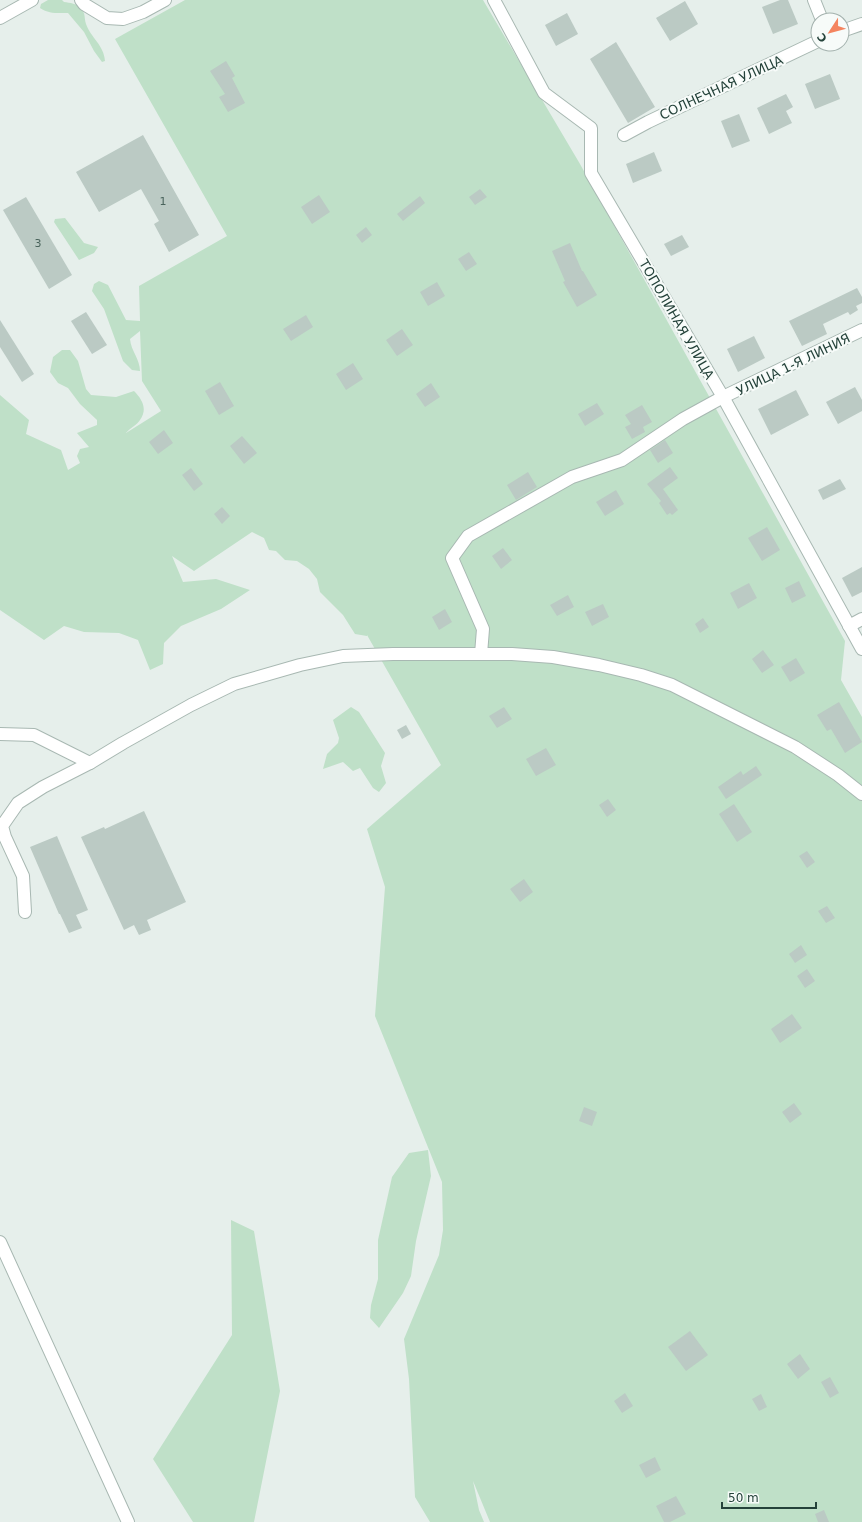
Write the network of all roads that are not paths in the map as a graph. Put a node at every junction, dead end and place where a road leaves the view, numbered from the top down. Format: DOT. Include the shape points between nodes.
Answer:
graph roads {
  1 [pos="32,0"];
  2 [pos="81,0"];
  3 [pos="165,0"];
  4 [pos="494,0"];
  5 [pos="814,0"];
  6 [pos="819,12"];
  7 [pos="0,18"];
  8 [pos="862,24"];
  9 [pos="850,28"];
  10 [pos="810,45"];
  11 [pos="624,135"];
  12 [pos="862,330"];
  13 [pos="723,398"];
  14 [pos="862,619"];
  15 [pos="849,626"];
  16 [pos="862,649"];
  17 [pos="481,654"];
  18 [pos="0,734"];
  19 [pos="90,763"];
  20 [pos="862,794"];
  21 [pos="1,826"];
  22 [pos="25,912"];
  23 [pos="2,1251"];
  24 [pos="128,1522"];
  1 -- 7 [label="street"];
  2 -- 3 [label="street" via="107,18 123,19"];
  4 -- 13 [label="street, ТОПОЛИНАЯ УЛИЦА" via="544,93 591,128 592,173"];
  5 -- 6 [label="street"];
  8 -- 9 [label="street"];
  10 -- 11 [label="street, СОЛНЕЧНАЯ УЛИЦА"];
  12 -- 13 [label="street, УЛИЦА 1-Я ЛИНИЯ"];
  13 -- 15 [label="street, ТОПОЛИНАЯ УЛИЦА"];
  13 -- 17 [label="street, УЛИЦА 1-Я ЛИНИЯ" via="682,419 622,460 572,477 468,536 452,558 484,629"];
  14 -- 15 [label="street"];
  15 -- 16 [label="street, ТОПОЛИНАЯ УЛИЦА"];
  17 -- 19 [label="street" via="343,656 262,675 234,684 191,705"];
  17 -- 20 [label="street" via="553,657 641,675 672,686 796,747"];
  18 -- 19 [label="street" via="34,735"];
  19 -- 21 [label="street" via="43,787 18,804"];
  21 -- 22 [label="street" via="23,876"];
  23 -- 24 [label="street"];
}
